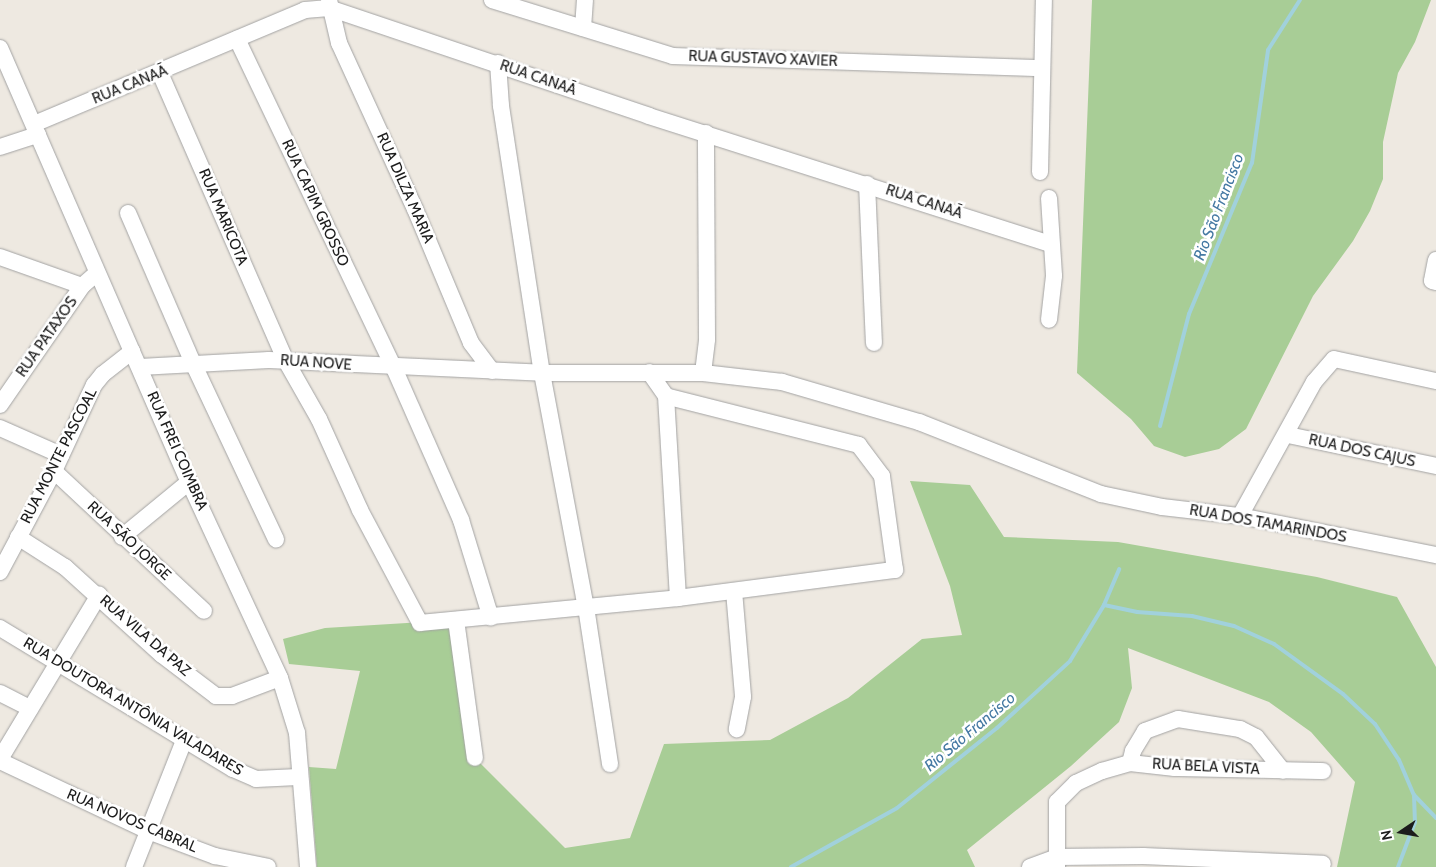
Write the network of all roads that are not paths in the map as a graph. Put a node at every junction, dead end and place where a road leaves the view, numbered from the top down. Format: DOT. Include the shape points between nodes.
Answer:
graph roads {
  1 [pos="492,0"];
  2 [pos="585,0"];
  3 [pos="1044,0"];
  4 [pos="329,4"];
  5 [pos="583,28"];
  6 [pos="237,38"];
  7 [pos="0,48"];
  8 [pos="498,63"];
  9 [pos="1042,68"];
  10 [pos="160,73"];
  11 [pos="36,129"];
  12 [pos="706,133"];
  13 [pos="0,147"];
  14 [pos="1040,172"];
  15 [pos="867,184"];
  16 [pos="1049,198"];
  17 [pos="128,213"];
  18 [pos="1050,244"];
  19 [pos="0,257"];
  20 [pos="1436,260"];
  21 [pos="97,272"];
  22 [pos="1436,282"];
  23 [pos="82,286"];
  24 [pos="1049,320"];
  25 [pos="874,343"];
  26 [pos="132,351"];
  27 [pos="286,361"];
  28 [pos="193,364"];
  29 [pos="140,367"];
  30 [pos="394,368"];
  31 [pos="492,371"];
  32 [pos="648,372"];
  33 [pos="542,373"];
  34 [pos="703,373"];
  35 [pos="1436,381"];
  36 [pos="3,395"];
  37 [pos="666,396"];
  38 [pos="0,428"];
  39 [pos="1288,435"];
  40 [pos="61,456"];
  41 [pos="1436,466"];
  42 [pos="54,471"];
  43 [pos="189,482"];
  44 [pos="1240,516"];
  45 [pos="18,537"];
  46 [pos="122,537"];
  47 [pos="276,539"];
  48 [pos="1436,555"];
  49 [pos="0,572"];
  50 [pos="734,591"];
  51 [pos="99,596"];
  52 [pos="678,598"];
  53 [pos="586,607"];
  54 [pos="204,611"];
  55 [pos="491,618"];
  56 [pos="456,620"];
  57 [pos="0,628"];
  58 [pos="58,663"];
  59 [pos="280,678"];
  60 [pos="0,693"];
  61 [pos="30,708"];
  62 [pos="737,729"];
  63 [pos="184,741"];
  64 [pos="475,758"];
  65 [pos="0,760"];
  66 [pos="1130,763"];
  67 [pos="610,764"];
  68 [pos="1283,771"];
  69 [pos="1323,771"];
  70 [pos="298,777"];
  71 [pos="148,831"];
  72 [pos="1057,862"];
  73 [pos="1143,862"];
  74 [pos="1230,863"];
  75 [pos="1323,864"];
  76 [pos="134,867"];
  77 [pos="268,867"];
  78 [pos="308,867"];
  79 [pos="1030,867"];
  1 -- 5 [label="street, RUA GUSTAVO XAVIER"];
  2 -- 5 [label="street"];
  3 -- 9 [label="street"];
  4 -- 6 [label="street, RUA CANAÃ" via="305,10"];
  4 -- 8 [label="street, RUA CANAÃ"];
  4 -- 31 [label="street, RUA DILZA MARIA" via="339,43 415,209 471,343"];
  5 -- 9 [label="street, RUA GUSTAVO XAVIER" via="673,56"];
  6 -- 10 [label="street, RUA CANAÃ"];
  6 -- 30 [label="street, RUA CAPIM GROSSO"];
  7 -- 11 [label="street, RUA FREI COIMBRA"];
  8 -- 12 [label="street, RUA CANAÃ"];
  8 -- 33 [label="street" via="501,106"];
  9 -- 14 [label="street"];
  10 -- 11 [label="street, RUA CANAÃ"];
  10 -- 27 [label="street, RUA MARICOTA"];
  11 -- 13 [label="street, RUA CANAÃ"];
  11 -- 21 [label="street, RUA FREI COIMBRA"];
  12 -- 15 [label="street, RUA CANAÃ"];
  12 -- 34 [label="street" via="707,339"];
  15 -- 18 [label="street, RUA CANAÃ"];
  15 -- 25 [label="street"];
  16 -- 18 [label="street"];
  17 -- 28 [label="street"];
  18 -- 24 [label="street" via="1054,276"];
  19 -- 23 [label="street"];
  20 -- 22 [label="street" via="1432,281"];
  21 -- 23 [label="street, RUA PATAXOS"];
  21 -- 26 [label="street, RUA FREI COIMBRA"];
  23 -- 36 [label="street, RUA PATAXOS"];
  26 -- 29 [label="street, RUA FREI COIMBRA"];
  26 -- 40 [label="street, RUA MONTE PASCOAL" via="98,380"];
  27 -- 28 [label="street, RUA NOVE"];
  27 -- 30 [label="street, RUA NOVE"];
  27 -- 56 [label="street, RUA MARICOTA" via="319,419 360,510 420,623"];
  28 -- 29 [label="street, RUA NOVE"];
  28 -- 47 [label="street"];
  29 -- 43 [label="street, RUA FREI COIMBRA"];
  30 -- 31 [label="street, RUA NOVE"];
  30 -- 55 [label="street, RUA CAPIM GROSSO" via="461,520"];
  31 -- 33 [label="street, RUA NOVE"];
  32 -- 33 [label="street, RUA NOVE"];
  32 -- 34 [label="street, RUA NOVE"];
  32 -- 37 [label="street"];
  33 -- 53 [label="street"];
  34 -- 44 [label="street, RUA DOS TAMARINDOS" via="782,382 849,400 919,422 1100,494 1162,507"];
  35 -- 39 [label="street" via="1334,359 1323,368"];
  37 -- 50 [label="street" via="859,444 882,476 895,570"];
  37 -- 52 [label="street"];
  38 -- 40 [label="street"];
  39 -- 41 [label="street, RUA DOS CAJUS"];
  39 -- 44 [label="street"];
  40 -- 42 [label="street, RUA MONTE PASCOAL"];
  42 -- 45 [label="street, RUA MONTE PASCOAL"];
  42 -- 46 [label="street, RUA SÃO JORGE"];
  43 -- 46 [label="street"];
  43 -- 59 [label="street, RUA FREI COIMBRA"];
  44 -- 48 [label="street, RUA DOS TAMARINDOS"];
  45 -- 49 [label="street, RUA MONTE PASCOAL"];
  45 -- 51 [label="street, RUA VILA DA PAZ" via="43,551"];
  46 -- 54 [label="street, RUA SÃO JORGE"];
  50 -- 52 [label="street"];
  50 -- 62 [label="street" via="743,697"];
  51 -- 58 [label="street"];
  51 -- 59 [label="street, RUA VILA DA PAZ" via="162,655 216,696 232,696"];
  52 -- 53 [label="street"];
  53 -- 55 [label="street"];
  53 -- 67 [label="street"];
  55 -- 56 [label="street"];
  56 -- 64 [label="street"];
  57 -- 58 [label="street, RUA DOUTORA ANTÔNIA VALADARES"];
  58 -- 61 [label="street"];
  58 -- 63 [label="street, RUA DOUTORA ANTÔNIA VALADARES"];
  59 -- 70 [label="street, RUA FREI COIMBRA" via="297,733"];
  60 -- 61 [label="street"];
  61 -- 65 [label="street"];
  63 -- 70 [label="street, RUA DOUTORA ANTÔNIA VALADARES" via="256,778"];
  63 -- 71 [label="street"];
  65 -- 71 [label="street, RUA NOVOS CABRAL"];
  66 -- 68 [label="street, RUA BELA VISTA" via="1175,768"];
  66 -- 68 [label="street, RUA BELA VISTA" via="1133,750 1145,731 1162,722 1178,719 1213,723 1248,733 1256,737"];
  66 -- 72 [label="street, RUA BELA VISTA" via="1076,783 1057,802"];
  68 -- 69 [label="street, RUA BELA VISTA"];
  70 -- 78 [label="street, RUA FREI COIMBRA"];
  71 -- 76 [label="street"];
  71 -- 77 [label="street, RUA NOVOS CABRAL" via="215,856"];
  72 -- 73 [label="street"];
  72 -- 79 [label="street"];
  73 -- 74 [label="street"];
  74 -- 75 [label="street"];
}
